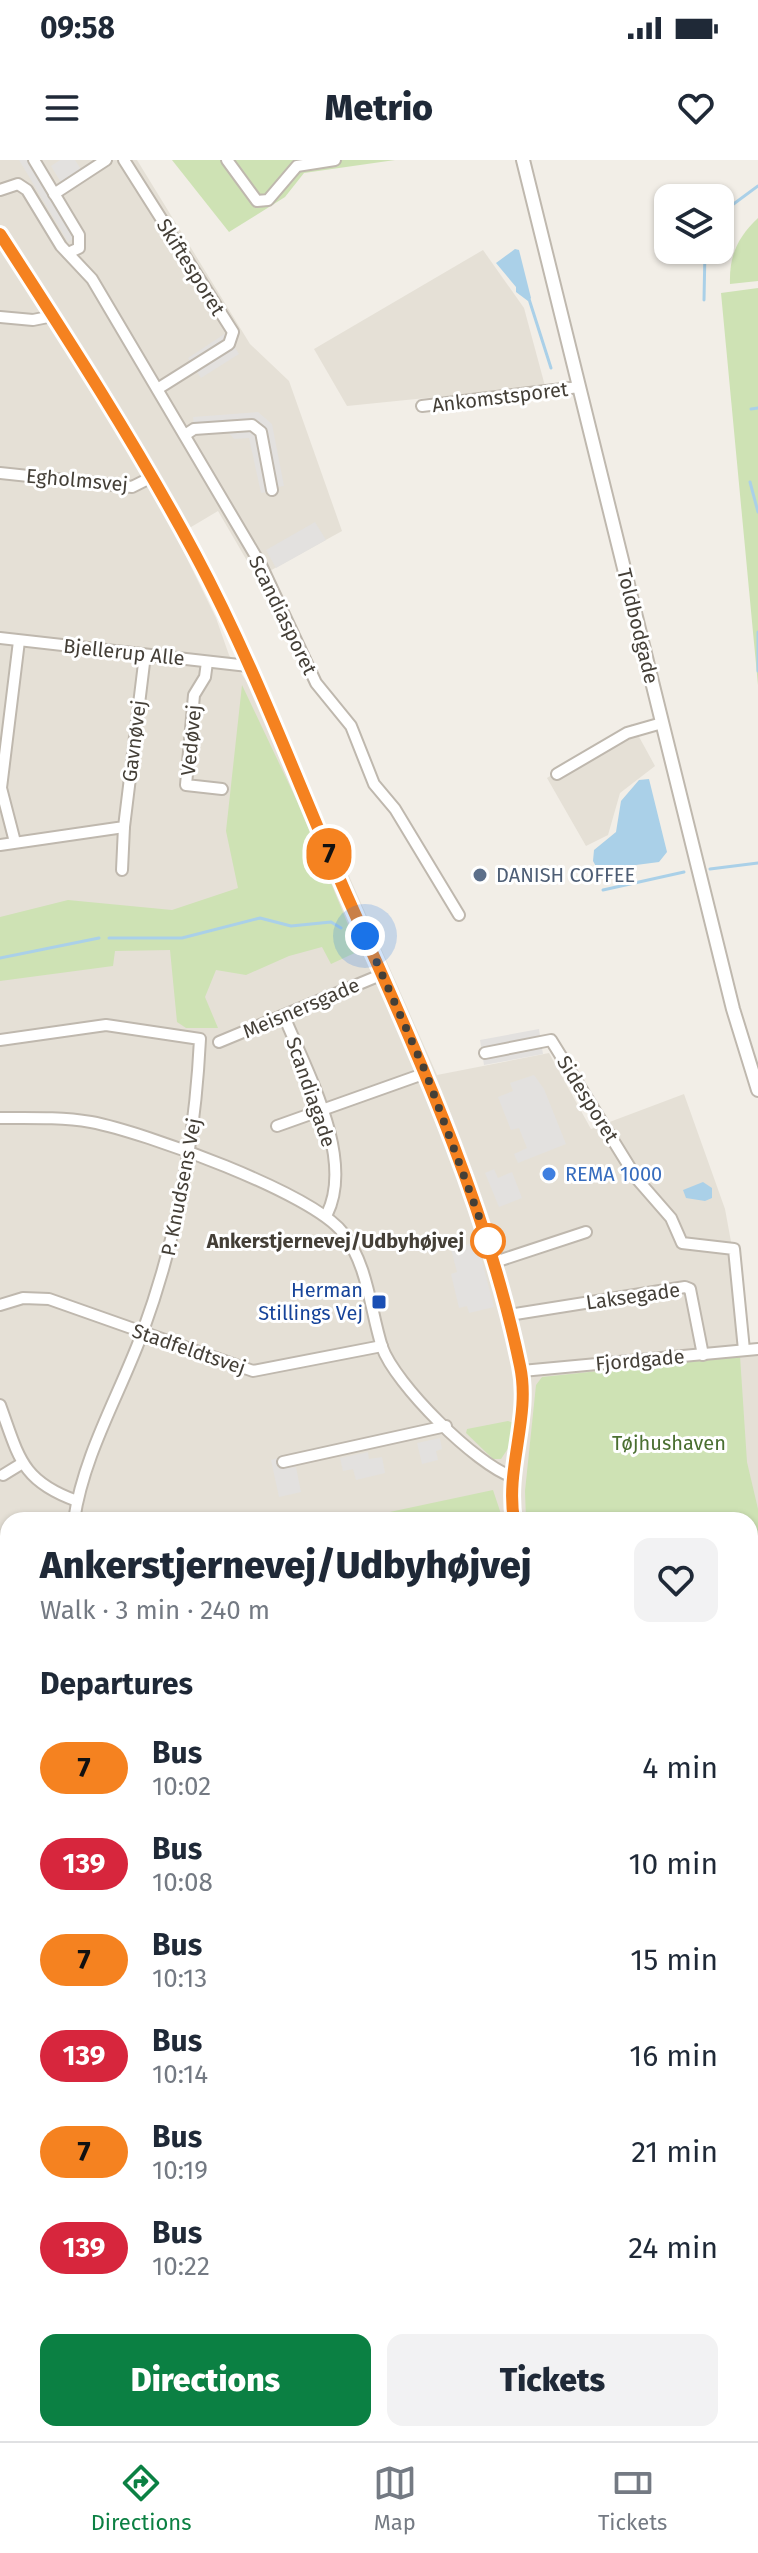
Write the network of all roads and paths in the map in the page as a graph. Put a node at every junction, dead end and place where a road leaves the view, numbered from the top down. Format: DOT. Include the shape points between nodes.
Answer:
graph roads {
  1 [pos="34,160"];
  2 [pos="106,160"];
  3 [pos="124,160"];
  4 [pos="227,160"];
  5 [pos="335,160"];
  6 [pos="523,160"];
  7 [pos="296,163"];
  8 [pos="0,190"];
  9 [pos="54,194"];
  10 [pos="0,234"];
  11 [pos="68,253"];
  12 [pos="53,316"];
  13 [pos="0,317"];
  14 [pos="579,387"];
  15 [pos="159,388"];
  16 [pos="422,406"];
  17 [pos="185,435"];
  18 [pos="0,473"];
  19 [pos="152,477"];
  20 [pos="272,490"];
  21 [pos="0,638"];
  22 [pos="19,641"];
  23 [pos="145,655"];
  24 [pos="207,662"];
  25 [pos="248,666"];
  26 [pos="662,723"];
  27 [pos="557,774"];
  28 [pos="222,789"];
  29 [pos="124,827"];
  30 [pos="15,842"];
  31 [pos="0,845"];
  32 [pos="122,870"];
  33 [pos="459,915"];
  34 [pos="383,974"];
  35 [pos="284,1016"];
  36 [pos="0,1040"];
  37 [pos="219,1042"];
  38 [pos="485,1053"];
  39 [pos="426,1073"];
  40 [pos="758,1090"];
  41 [pos="321,1109"];
  42 [pos="0,1118"];
  43 [pos="277,1126"];
  44 [pos="191,1155"];
  45 [pos="327,1214"];
  46 [pos="586,1232"];
  47 [pos="495,1262"];
  48 [pos="0,1305"];
  49 [pos="509,1315"];
  50 [pos="142,1334"];
  51 [pos="382,1346"];
  52 [pos="758,1349"];
  53 [pos="744,1350"];
  54 [pos="703,1355"];
  55 [pos="522,1371"];
  56 [pos="1,1410"];
  57 [pos="446,1426"];
  58 [pos="283,1462"];
  59 [pos="21,1464"];
  60 [pos="3,1475"];
  61 [pos="513,1477"];
  62 [pos="77,1501"];
  63 [pos="75,1512"];
  64 [pos="514,1512"];
  1 -- 9 [label="street"];
  2 -- 9 [label="street"];
  3 -- 15 [label="street, Skiftesporet" via="233,332 229,344"];
  4 -- 7 [label="street" via="257,201 268,200"];
  5 -- 7 [label="street"];
  6 -- 14 [label="street, Toldbodgade"];
  8 -- 11 [label="street, Scandiasporet" via="18,184 27,190"];
  9 -- 11 [label="street" via="81,241"];
  10 -- 12 [label="street"];
  11 -- 15 [label="street, Scandiasporet" via="88,272"];
  12 -- 13 [label="street"];
  12 -- 19 [label="street"];
  14 -- 16 [label="street, Ankomstsporet"];
  14 -- 26 [label="street, Toldbodgade"];
  15 -- 17 [label="street, Scandiasporet"];
  17 -- 20 [label="street" via="194,429 252,425 261,432"];
  17 -- 33 [label="street, Scandiasporet" via="261,565 316,683 351,726 374,784 395,809"];
  18 -- 19 [label="street, Egholmsvej" via="132,487"];
  19 -- 25 [label="street"];
  21 -- 22 [label="street, Bjellerup Alle"];
  22 -- 23 [label="street, Bjellerup Alle"];
  22 -- 30 [label="street" via="1,788"];
  23 -- 24 [label="street, Bjellerup Alle"];
  23 -- 29 [label="street, Gavnøvej"];
  24 -- 25 [label="street, Bjellerup Alle"];
  24 -- 28 [label="street, Vedøvej" via="194,695 186,785"];
  25 -- 34 [label="street"];
  26 -- 27 [label="street" via="627,733"];
  26 -- 40 [label="street, Toldbodgade"];
  29 -- 30 [label="street"];
  29 -- 32 [label="street, Gavnøvej"];
  30 -- 31 [label="street"];
  34 -- 35 [label="street, Meisnersgade"];
  34 -- 39 [label="street"];
  35 -- 37 [label="street, Meisnersgade"];
  35 -- 41 [label="street, Scandiagade"];
  36 -- 44 [label="street, P. Knudsens Vej" via="106,1025 200,1039"];
  38 -- 53 [label="street, Sidesporet" via="551,1040 637,1179 671,1218 682,1243 734,1249"];
  39 -- 41 [label="street"];
  39 -- 47 [label="street"];
  41 -- 43 [label="street"];
  41 -- 45 [label="street, Scandiagade" via="336,1174"];
  42 -- 44 [label="street" via="87,1122"];
  44 -- 45 [label="street"];
  44 -- 50 [label="street, P. Knudsens Vej" via="167,1263"];
  45 -- 51 [label="street" via="359,1260"];
  46 -- 47 [label="street"];
  47 -- 49 [label="street"];
  48 -- 50 [label="street, Stadfeldtsvej" via="23,1298 49,1299"];
  49 -- 54 [label="street, Laksegade" via="685,1287 701,1329"];
  49 -- 55 [label="street"];
  50 -- 51 [label="street, Stadfeldtsvej" via="253,1371"];
  50 -- 62 [label="street, P. Knudsens Vej"];
  51 -- 57 [label="street" via="397,1375"];
  52 -- 53 [label="street, Fjordgade"];
  53 -- 54 [label="street, Fjordgade"];
  54 -- 55 [label="street, Fjordgade"];
  55 -- 61 [label="street"];
  56 -- 59 [label="street"];
  57 -- 58 [label="street"];
  57 -- 61 [label="street" via="488,1467"];
  59 -- 60 [label="street"];
  59 -- 62 [label="street" via="49,1491"];
  61 -- 64 [label="street"];
  62 -- 63 [label="street, P. Knudsens Vej"];
}
